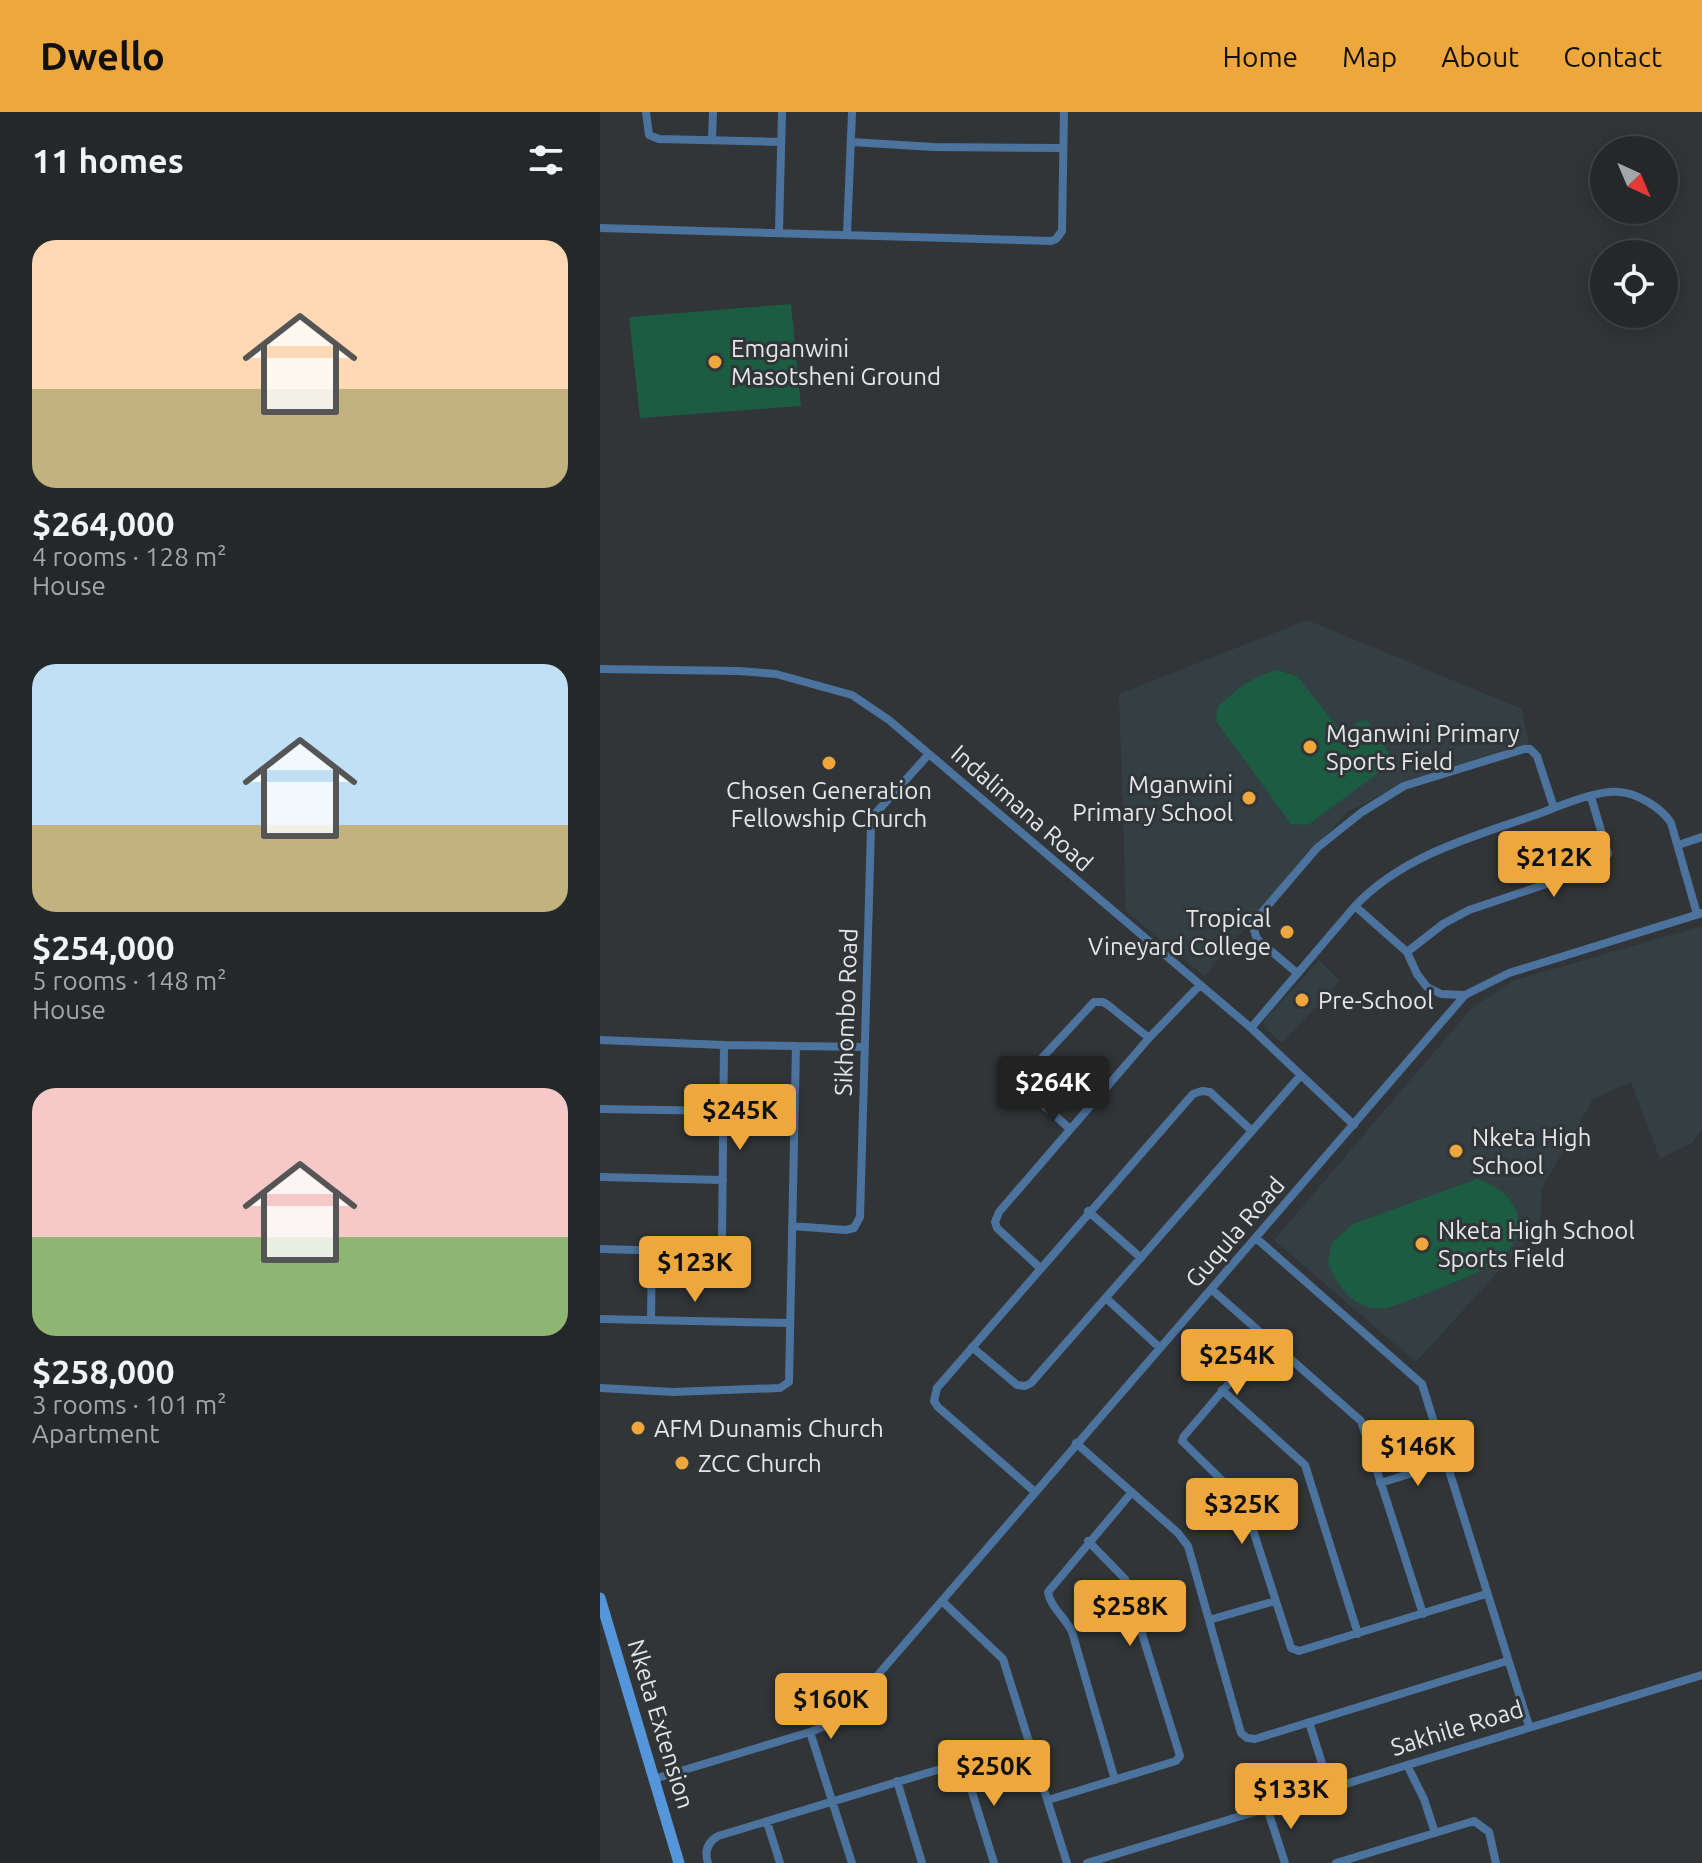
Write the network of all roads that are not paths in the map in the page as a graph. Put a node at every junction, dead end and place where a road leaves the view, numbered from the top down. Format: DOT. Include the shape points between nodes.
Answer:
graph roads {
  1 [pos="646,112"];
  2 [pos="713,112"];
  3 [pos="782,112"];
  4 [pos="852,112"];
  5 [pos="1064,112"];
  6 [pos="712,139"];
  7 [pos="780,142"];
  8 [pos="851,142"];
  9 [pos="1063,148"];
  10 [pos="600,228"];
  11 [pos="779,231"];
  12 [pos="847,235"];
  13 [pos="600,669"];
  14 [pos="929,754"];
  15 [pos="1591,797"];
  16 [pos="1554,808"];
  17 [pos="1702,837"];
  18 [pos="1678,845"];
  19 [pos="1355,906"];
  20 [pos="1700,914"];
  21 [pos="1407,952"];
  22 [pos="1297,973"];
  23 [pos="1200,985"];
  24 [pos="1465,995"];
  25 [pos="1251,1028"];
  26 [pos="1149,1038"];
  27 [pos="600,1040"];
  28 [pos="724,1045"];
  29 [pos="796,1046"];
  30 [pos="864,1047"];
  31 [pos="1301,1075"];
  32 [pos="600,1109"];
  33 [pos="724,1111"];
  34 [pos="1354,1125"];
  35 [pos="1070,1129"];
  36 [pos="1252,1131"];
  37 [pos="600,1177"];
  38 [pos="723,1180"];
  39 [pos="1088,1211"];
  40 [pos="792,1226"];
  41 [pos="1256,1238"];
  42 [pos="600,1249"];
  43 [pos="652,1251"];
  44 [pos="1141,1258"];
  45 [pos="1039,1267"];
  46 [pos="1211,1289"];
  47 [pos="1106,1298"];
  48 [pos="600,1319"];
  49 [pos="651,1319"];
  50 [pos="789,1323"];
  51 [pos="1267,1339"];
  52 [pos="972,1347"];
  53 [pos="1160,1348"];
  54 [pos="600,1388"];
  55 [pos="1222,1390"];
  56 [pos="1076,1443"];
  57 [pos="1445,1463"];
  58 [pos="1380,1483"];
  59 [pos="1035,1492"];
  60 [pos="1132,1492"];
  61 [pos="1088,1541"];
  62 [pos="1486,1594"];
  63 [pos="600,1598"];
  64 [pos="942,1601"];
  65 [pos="1275,1601"];
  66 [pos="1423,1614"];
  67 [pos="1209,1620"];
  68 [pos="1358,1634"];
  69 [pos="1507,1661"];
  70 [pos="1702,1675"];
  71 [pos="1309,1722"];
  72 [pos="1529,1726"];
  73 [pos="810,1732"];
  74 [pos="1030,1742"];
  75 [pos="963,1763"];
  76 [pos="1407,1765"];
  77 [pos="654,1779"];
  78 [pos="1115,1780"];
  79 [pos="897,1781"];
  80 [pos="1330,1789"];
  81 [pos="833,1800"];
  82 [pos="1048,1800"];
  83 [pos="1267,1808"];
  84 [pos="767,1822"];
  85 [pos="1435,1833"];
  86 [pos="1356,1860"];
  87 [pos="679,1863"];
  88 [pos="708,1863"];
  89 [pos="780,1863"];
  90 [pos="852,1863"];
  91 [pos="922,1863"];
  92 [pos="994,1863"];
  93 [pos="1067,1863"];
  94 [pos="1087,1863"];
  95 [pos="1285,1863"];
  96 [pos="1336,1863"];
  97 [pos="1496,1863"];
  1 -- 6 [label="street" via="646,130 653,137"];
  2 -- 6 [label="street"];
  3 -- 7 [label="street"];
  4 -- 8 [label="street"];
  5 -- 9 [label="street"];
  6 -- 7 [label="street"];
  7 -- 11 [label="street"];
  8 -- 9 [label="street"];
  8 -- 12 [label="street"];
  9 -- 12 [label="street" via="1063,224 1056,239"];
  10 -- 11 [label="street"];
  11 -- 12 [label="street"];
  13 -- 14 [label="street, Indalimana Road" via="739,671 796,678 852,695"];
  14 -- 23 [label="street, Indalimana Road"];
  14 -- 30 [label="street, Sikhombo Road" via="872,820"];
  15 -- 16 [label="street"];
  15 -- 18 [label="street" via="1622,792 1655,807 1668,818"];
  15 -- 21 [label="street" via="1608,854 1597,867 1469,910"];
  16 -- 19 [label="street" via="1434,852 1374,888"];
  16 -- 22 [label="street" via="1530,749 1404,786 1375,804 1326,840 1252,924 1257,939"];
  17 -- 18 [label="street"];
  18 -- 20 [label="street"];
  19 -- 21 [label="street"];
  19 -- 22 [label="street"];
  20 -- 24 [label="street, Guqula Road" via="1509,973"];
  21 -- 24 [label="street" via="1427,987"];
  22 -- 25 [label="street"];
  23 -- 25 [label="street, Indalimana Road"];
  23 -- 26 [label="street"];
  24 -- 34 [label="street, Guqula Road"];
  25 -- 31 [label="street, Indalimana Road"];
  26 -- 35 [label="street"];
  26 -- 35 [label="street" via="1108,1005 1094,1002 1029,1072 1026,1089"];
  27 -- 28 [label="street"];
  28 -- 29 [label="street"];
  28 -- 33 [label="street"];
  29 -- 30 [label="street"];
  29 -- 40 [label="street"];
  30 -- 40 [label="street, Sikhombo Road" via="859,1222 846,1230"];
  31 -- 34 [label="street, Indalimana Road"];
  31 -- 36 [label="street"];
  32 -- 33 [label="street"];
  33 -- 38 [label="street"];
  34 -- 41 [label="street, Guqula Road"];
  35 -- 45 [label="street" via="995,1222"];
  36 -- 39 [label="street" via="1210,1092 1193,1094"];
  36 -- 44 [label="street"];
  37 -- 38 [label="street"];
  38 -- 43 [label="street" via="722,1240 717,1248"];
  39 -- 44 [label="street"];
  39 -- 45 [label="street"];
  40 -- 50 [label="street"];
  41 -- 46 [label="street, Guqula Road"];
  41 -- 57 [label="street" via="1416,1377"];
  42 -- 43 [label="street"];
  43 -- 49 [label="street"];
  44 -- 47 [label="street"];
  45 -- 52 [label="street"];
  46 -- 51 [label="street"];
  46 -- 53 [label="street, Guqula Road"];
  47 -- 52 [label="street" via="1028,1385 1015,1384"];
  47 -- 53 [label="street"];
  48 -- 49 [label="street"];
  49 -- 50 [label="street"];
  50 -- 54 [label="street" via="790,1379 784,1387 673,1392"];
  51 -- 55 [label="street"];
  51 -- 58 [label="street" via="1361,1421"];
  52 -- 59 [label="street" via="937,1388 935,1404"];
  53 -- 56 [label="street, Guqula Road"];
  55 -- 65 [label="street" via="1182,1441 1244,1502"];
  55 -- 68 [label="street" via="1305,1465"];
  56 -- 59 [label="street, Guqula Road"];
  56 -- 60 [label="street"];
  57 -- 58 [label="street"];
  57 -- 62 [label="street"];
  58 -- 66 [label="street"];
  59 -- 64 [label="street, Guqula Road"];
  60 -- 61 [label="street"];
  60 -- 67 [label="street" via="1188,1546"];
  61 -- 78 [label="street" via="1048,1596 1072,1632"];
  61 -- 78 [label="street" via="1125,1579 1180,1754 1176,1761"];
  62 -- 66 [label="street"];
  62 -- 69 [label="street"];
  63 -- 77 [label="street, Nketa Extension"];
  64 -- 73 [label="street, Guqula Road" via="845,1713"];
  64 -- 74 [label="street" via="1003,1659"];
  65 -- 67 [label="street"];
  65 -- 68 [label="street" via="1294,1650"];
  66 -- 68 [label="street"];
  67 -- 71 [label="street" via="1241,1733 1255,1739"];
  69 -- 71 [label="street"];
  69 -- 72 [label="street"];
  70 -- 72 [label="street, Sakhile Road"];
  71 -- 80 [label="street"];
  72 -- 76 [label="street, Sakhile Road"];
  73 -- 77 [label="street, Guqula Road"];
  73 -- 81 [label="street"];
  74 -- 75 [label="street"];
  74 -- 82 [label="street"];
  75 -- 79 [label="street"];
  75 -- 92 [label="street"];
  76 -- 80 [label="street, Sakhile Road"];
  76 -- 85 [label="street"];
  77 -- 87 [label="street, Nketa Extension"];
  78 -- 82 [label="street"];
  79 -- 81 [label="street"];
  79 -- 91 [label="street"];
  80 -- 83 [label="street, Sakhile Road"];
  81 -- 84 [label="street"];
  81 -- 90 [label="street"];
  82 -- 93 [label="street"];
  83 -- 94 [label="street, Sakhile Road"];
  83 -- 95 [label="street"];
  84 -- 88 [label="street" via="715,1838 706,1852"];
  84 -- 89 [label="street"];
  85 -- 86 [label="street"];
  85 -- 97 [label="street" via="1480,1823 1489,1832"];
  86 -- 96 [label="street"];
}
